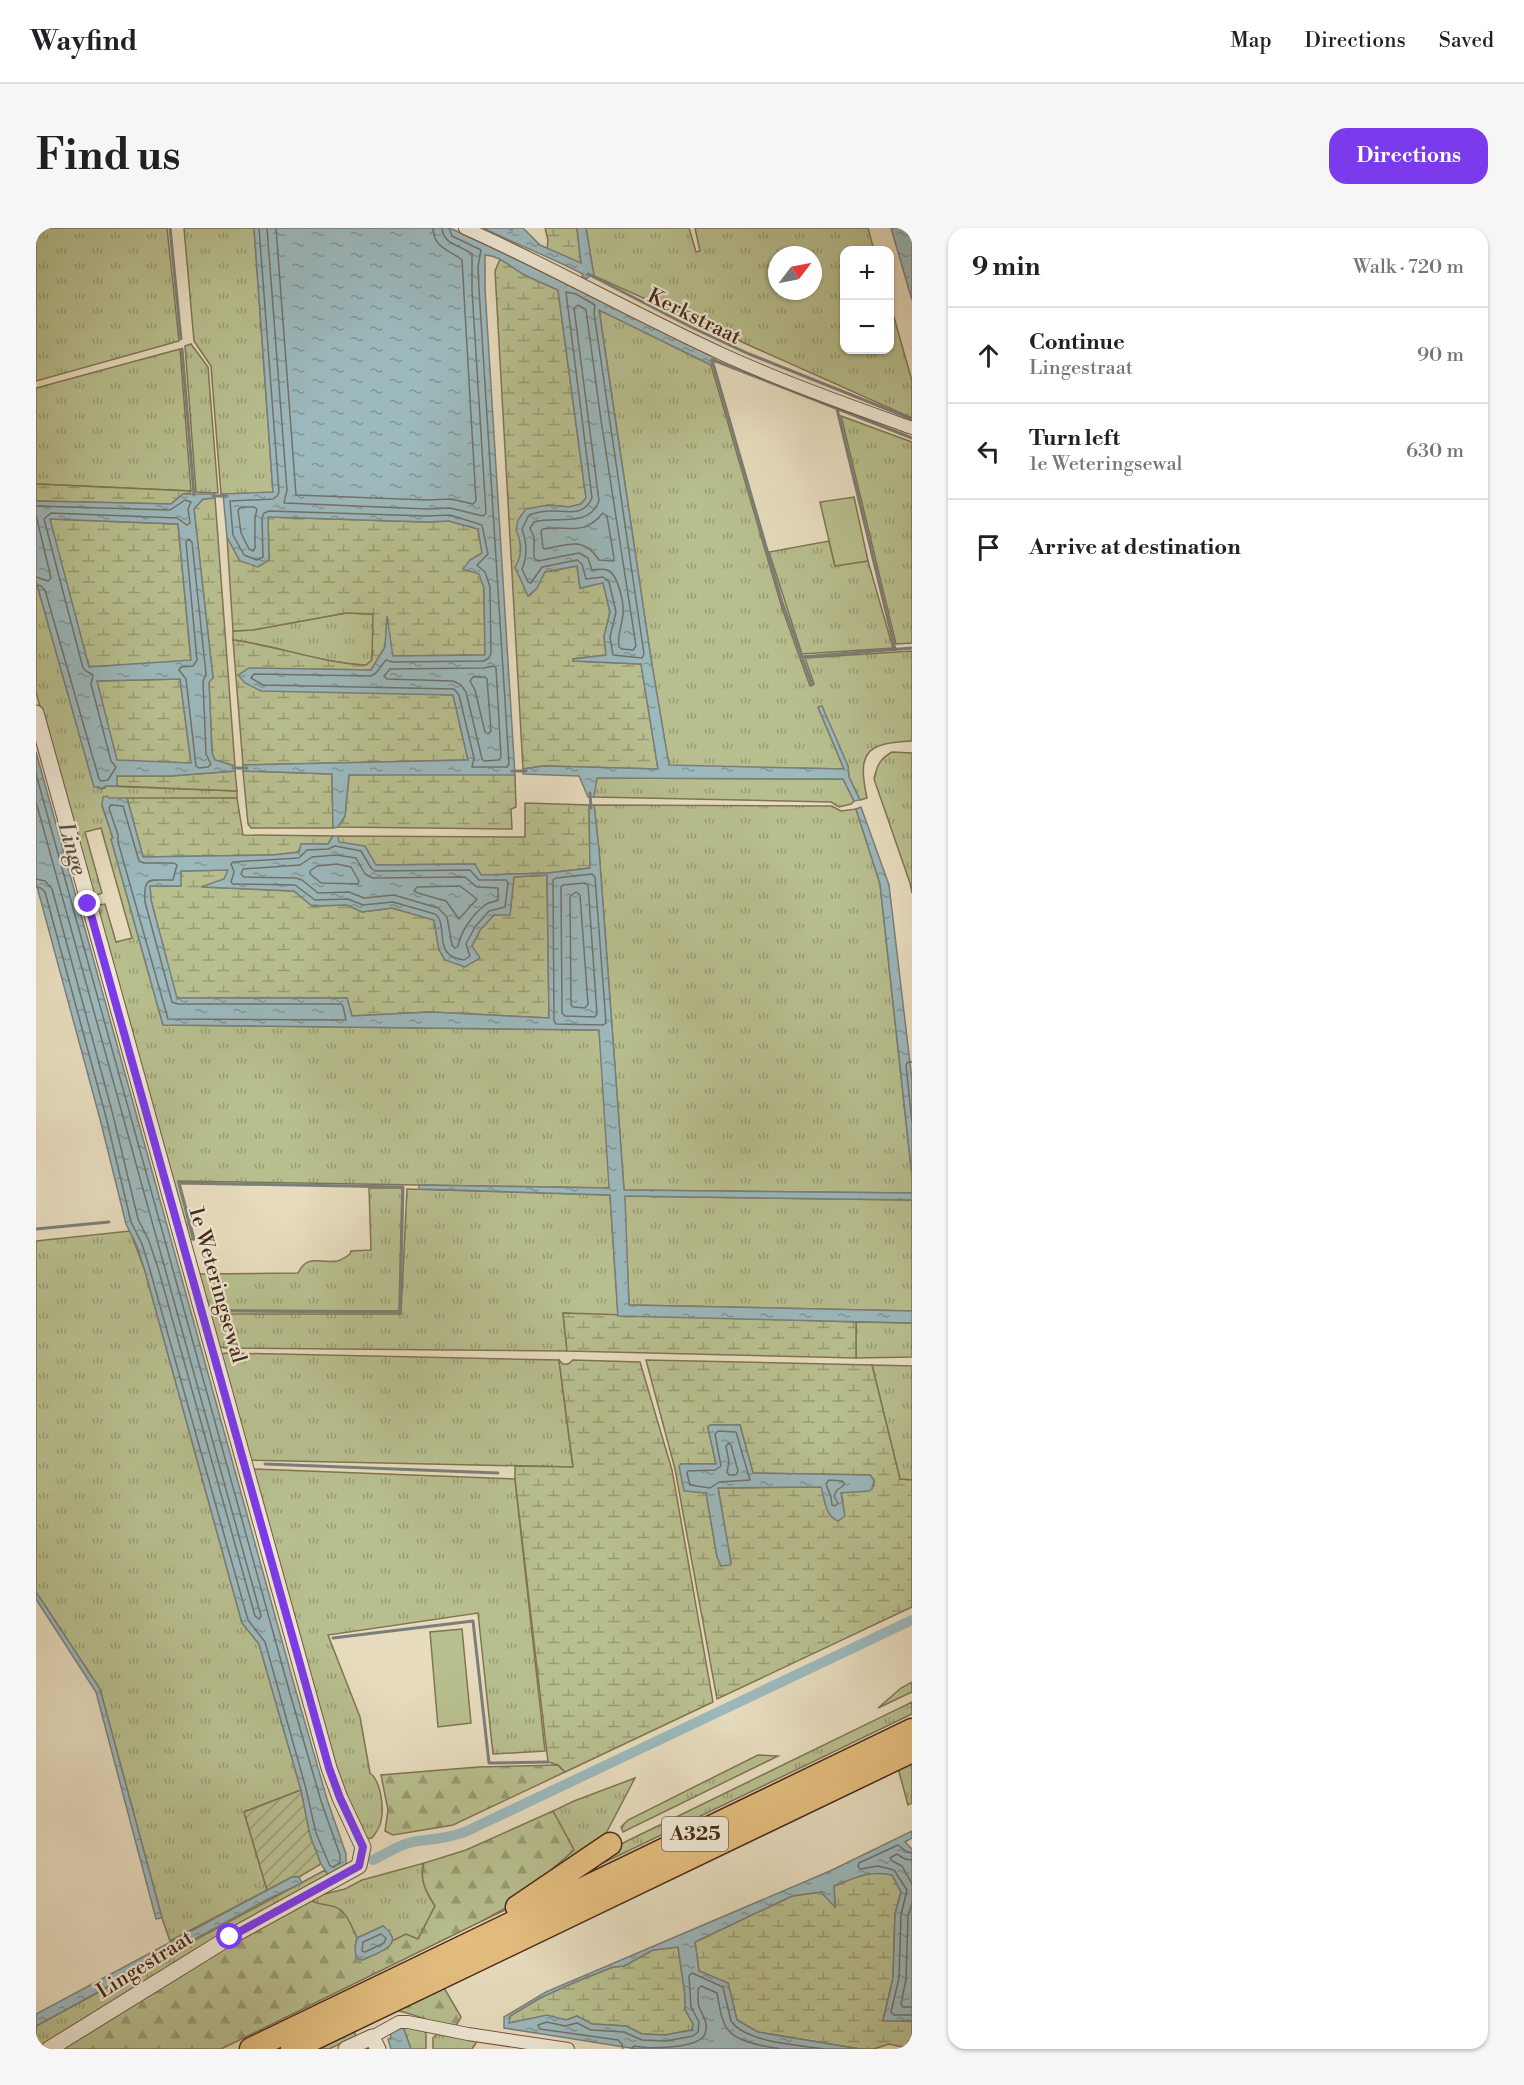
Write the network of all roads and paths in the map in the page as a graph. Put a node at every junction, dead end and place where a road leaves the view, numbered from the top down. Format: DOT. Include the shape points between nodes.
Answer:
graph roads {
  1 [pos="465,228"];
  2 [pos="912,428"];
  3 [pos="36,713"];
  4 [pos="912,1730"];
  5 [pos="912,1751"];
  6 [pos="610,1844"];
  7 [pos="359,1866"];
  8 [pos="479,1938"];
  9 [pos="375,2043"];
  10 [pos="49,2049"];
  11 [pos="251,2049"];
  12 [pos="292,2049"];
  13 [pos="346,2049"];
  14 [pos="568,2049"];
  1 -- 2 [label="street, Kerkstraat" via="722,354"];
  3 -- 7 [label="street, 1e Weteringsewal" via="329,1768 363,1847"];
  4 -- 8 [label="highway, A325"];
  5 -- 12 [label="highway, A325"];
  6 -- 8 [label="highway" via="507,1914"];
  7 -- 10 [label="street, Lingestraat" via="230,1937"];
  8 -- 11 [label="highway, A325"];
  9 -- 13 [label="street"];
  9 -- 14 [label="street" via="393,2025 408,2022"];
}
